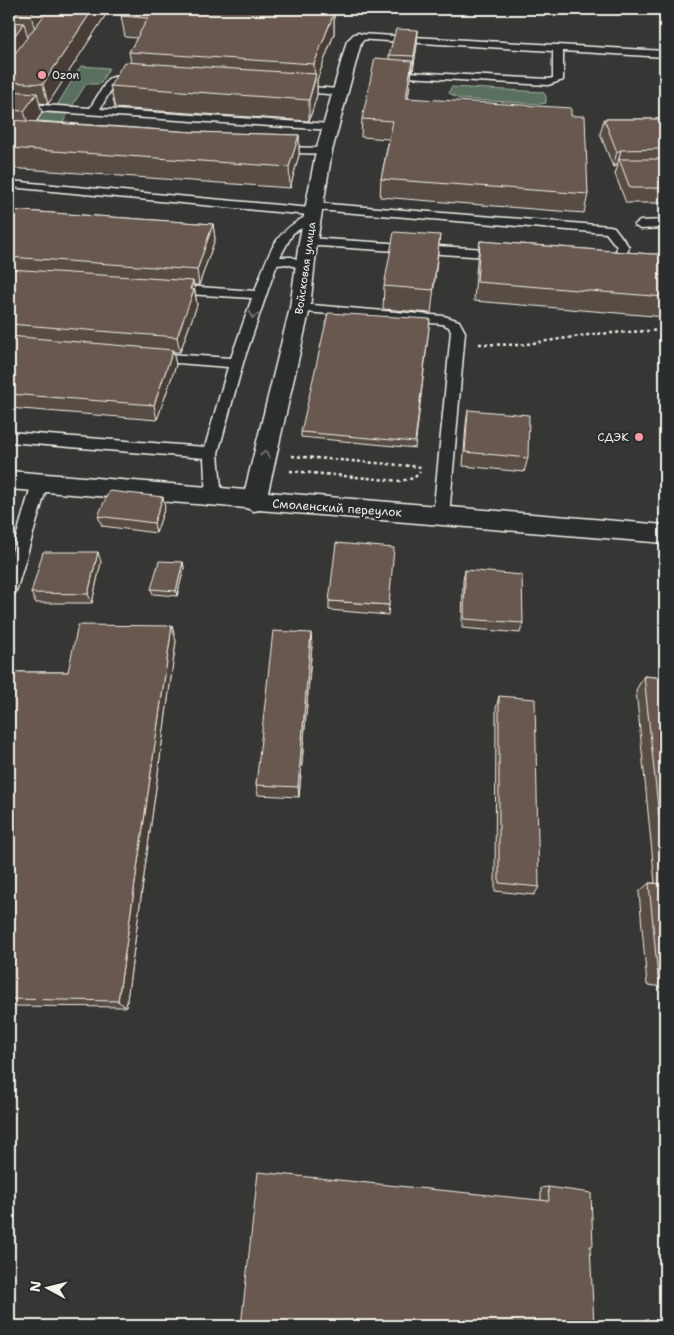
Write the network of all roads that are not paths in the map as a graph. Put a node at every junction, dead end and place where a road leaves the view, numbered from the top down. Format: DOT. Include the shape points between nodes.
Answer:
graph roads {
  1 [pos="117,9"];
  2 [pos="174,13"];
  3 [pos="359,37"];
  4 [pos="558,49"];
  5 [pos="665,54"];
  6 [pos="390,73"];
  7 [pos="149,80"];
  8 [pos="283,88"];
  9 [pos="340,92"];
  10 [pos="9,106"];
  11 [pos="93,112"];
  12 [pos="331,127"];
  13 [pos="265,149"];
  14 [pos="324,151"];
  15 [pos="9,184"];
  16 [pos="313,212"];
  17 [pos="665,224"];
  18 [pos="640,225"];
  19 [pos="308,242"];
  20 [pos="514,255"];
  21 [pos="592,260"];
  22 [pos="272,262"];
  23 [pos="305,266"];
  24 [pos="154,288"];
  25 [pos="260,295"];
  26 [pos="300,308"];
  27 [pos="137,356"];
  28 [pos="236,363"];
  29 [pos="9,437"];
  30 [pos="212,453"];
  31 [pos="9,480"];
  32 [pos="40,483"];
  33 [pos="214,499"];
  34 [pos="254,502"];
  35 [pos="441,516"];
  36 [pos="665,534"];
  37 [pos="9,588"];
  1 -- 2 [label="street"];
  3 -- 4 [label="lane"];
  3 -- 9 [label="street, Войсковая улица" via="354,40"];
  4 -- 5 [label="lane"];
  4 -- 6 [label="lane" via="558,80 548,82"];
  7 -- 11 [label="lane" via="115,78"];
  8 -- 9 [label="lane"];
  9 -- 12 [label="street, Войсковая улица"];
  10 -- 11 [label="lane"];
  11 -- 12 [label="lane"];
  12 -- 14 [label="street, Войсковая улица"];
  13 -- 14 [label="lane"];
  14 -- 16 [label="street, Войсковая улица"];
  15 -- 16 [label="lane"];
  16 -- 19 [label="street, Войсковая улица"];
  16 -- 21 [label="lane" via="610,230 623,247 620,257 612,261"];
  16 -- 22 [label="lane" via="289,231"];
  17 -- 18 [label="lane"];
  19 -- 20 [label="lane"];
  19 -- 23 [label="street, Войсковая улица"];
  22 -- 23 [label="lane" via="288,260"];
  22 -- 25 [label="lane"];
  23 -- 26 [label="street, Войсковая улица"];
  24 -- 25 [label="lane"];
  25 -- 28 [label="lane, one-way"];
  34 -- 26 [label="street, Войсковая улица, one-way"];
  26 -- 35 [label="lane" via="444,320 454,324 458,332"];
  27 -- 28 [label="lane"];
  28 -- 30 [label="lane"];
  29 -- 30 [label="lane"];
  30 -- 33 [label="lane"];
  31 -- 32 [label="street, Смоленский переулок"];
  32 -- 33 [label="street, Смоленский переулок"];
  32 -- 37 [label="lane"];
  33 -- 34 [label="street, Смоленский переулок"];
  34 -- 35 [label="street, Смоленский переулок"];
  35 -- 36 [label="street, Смоленский переулок"];
}
